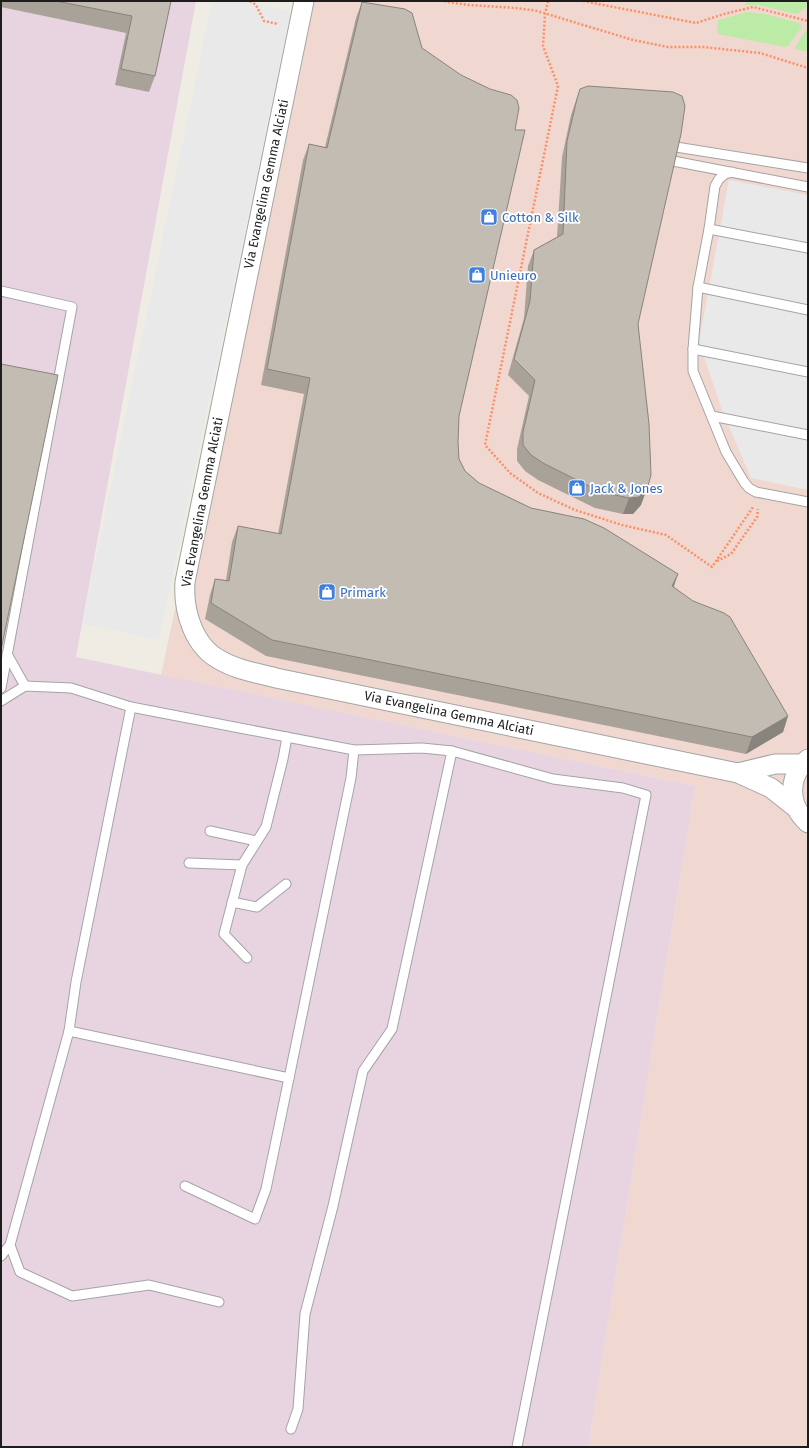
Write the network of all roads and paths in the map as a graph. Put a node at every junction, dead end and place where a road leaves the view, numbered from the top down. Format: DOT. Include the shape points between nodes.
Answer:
graph roads {
  1 [pos="250,1"];
  2 [pos="304,1"];
  3 [pos="444,1"];
  4 [pos="548,1"];
  5 [pos="583,1"];
  6 [pos="545,14"];
  7 [pos="808,21"];
  8 [pos="298,29"];
  9 [pos="808,68"];
  10 [pos="676,147"];
  11 [pos="673,161"];
  12 [pos="808,168"];
  13 [pos="732,172"];
  14 [pos="808,187"];
  15 [pos="709,229"];
  16 [pos="808,248"];
  17 [pos="698,287"];
  18 [pos="1,291"];
  19 [pos="808,310"];
  20 [pos="693,349"];
  21 [pos="808,372"];
  22 [pos="712,416"];
  23 [pos="808,435"];
  24 [pos="808,502"];
  25 [pos="750,512"];
  26 [pos="757,517"];
  27 [pos="716,562"];
  28 [pos="7,654"];
  29 [pos="25,686"];
  30 [pos="1,688"];
  31 [pos="1,701"];
  32 [pos="131,707"];
  33 [pos="287,737"];
  34 [pos="354,750"];
  35 [pos="452,751"];
  36 [pos="805,762"];
  37 [pos="738,772"];
  38 [pos="795,807"];
  39 [pos="808,823"];
  40 [pos="210,831"];
  41 [pos="257,841"];
  42 [pos="189,864"];
  43 [pos="242,864"];
  44 [pos="286,884"];
  45 [pos="232,902"];
  46 [pos="247,958"];
  47 [pos="69,1031"];
  48 [pos="290,1078"];
  49 [pos="185,1186"];
  50 [pos="10,1245"];
  51 [pos="1,1256"];
  52 [pos="219,1302"];
  53 [pos="291,1429"];
  54 [pos="517,1447"];
  1 -- 8 [label="path" via="256,5 264,21"];
  2 -- 8 [label="street, Via Evangelina Gemma Alciati"];
  3 -- 6 [label="path" via="516,8"];
  4 -- 6 [label="path"];
  5 -- 7 [label="path" via="696,23 753,7"];
  6 -- 9 [label="path" via="633,40 668,47 704,47 760,53"];
  6 -- 27 [label="path" via="543,46 558,86 485,445 510,473 538,493 575,510 622,525 666,535 712,567"];
  8 -- 37 [label="street, Via Evangelina Gemma Alciati" via="185,582 185,604 196,634 206,650 220,660 244,670"];
  10 -- 12 [label="lane"];
  11 -- 13 [label="lane"];
  13 -- 14 [label="lane"];
  13 -- 15 [label="lane" via="719,178 715,186"];
  15 -- 16 [label="lane"];
  15 -- 17 [label="lane"];
  17 -- 19 [label="lane"];
  17 -- 20 [label="lane"];
  18 -- 28 [label="lane" via="72,307"];
  20 -- 21 [label="lane"];
  20 -- 22 [label="lane" via="694,371"];
  22 -- 23 [label="lane"];
  22 -- 24 [label="lane" via="726,452 749,488 756,492"];
  25 -- 27 [label="path"];
  26 -- 27 [label="path" via="731,554"];
  28 -- 29 [label="lane"];
  28 -- 30 [label="lane"];
  29 -- 31 [label="lane"];
  29 -- 32 [label="lane" via="71,688"];
  32 -- 33 [label="lane"];
  32 -- 47 [label="lane" via="76,982"];
  33 -- 34 [label="lane"];
  33 -- 41 [label="lane" via="266,827"];
  34 -- 35 [label="lane" via="422,748"];
  34 -- 48 [label="lane" via="351,778"];
  35 -- 53 [label="lane" via="392,1029 363,1071 333,1206 304,1314 298,1409"];
  35 -- 54 [label="lane" via="554,779 623,788 646,795"];
  36 -- 37 [label="street, Via Evangelina Gemma Alciati" via="774,764"];
  36 -- 38 [label="street" via="796,773 792,784"];
  37 -- 38 [label="street, Via Evangelina Gemma Alciati" via="771,788"];
  38 -- 39 [label="street, Via Evangelina Gemma Alciati"];
  40 -- 41 [label="lane"];
  41 -- 43 [label="lane"];
  42 -- 43 [label="lane"];
  43 -- 45 [label="lane"];
  44 -- 45 [label="lane" via="257,907"];
  45 -- 46 [label="lane" via="224,934"];
  47 -- 48 [label="lane"];
  47 -- 50 [label="lane"];
  48 -- 49 [label="lane" via="266,1189 255,1219"];
  50 -- 51 [label="lane"];
  50 -- 52 [label="lane" via="20,1272 72,1296 149,1285"];
}
